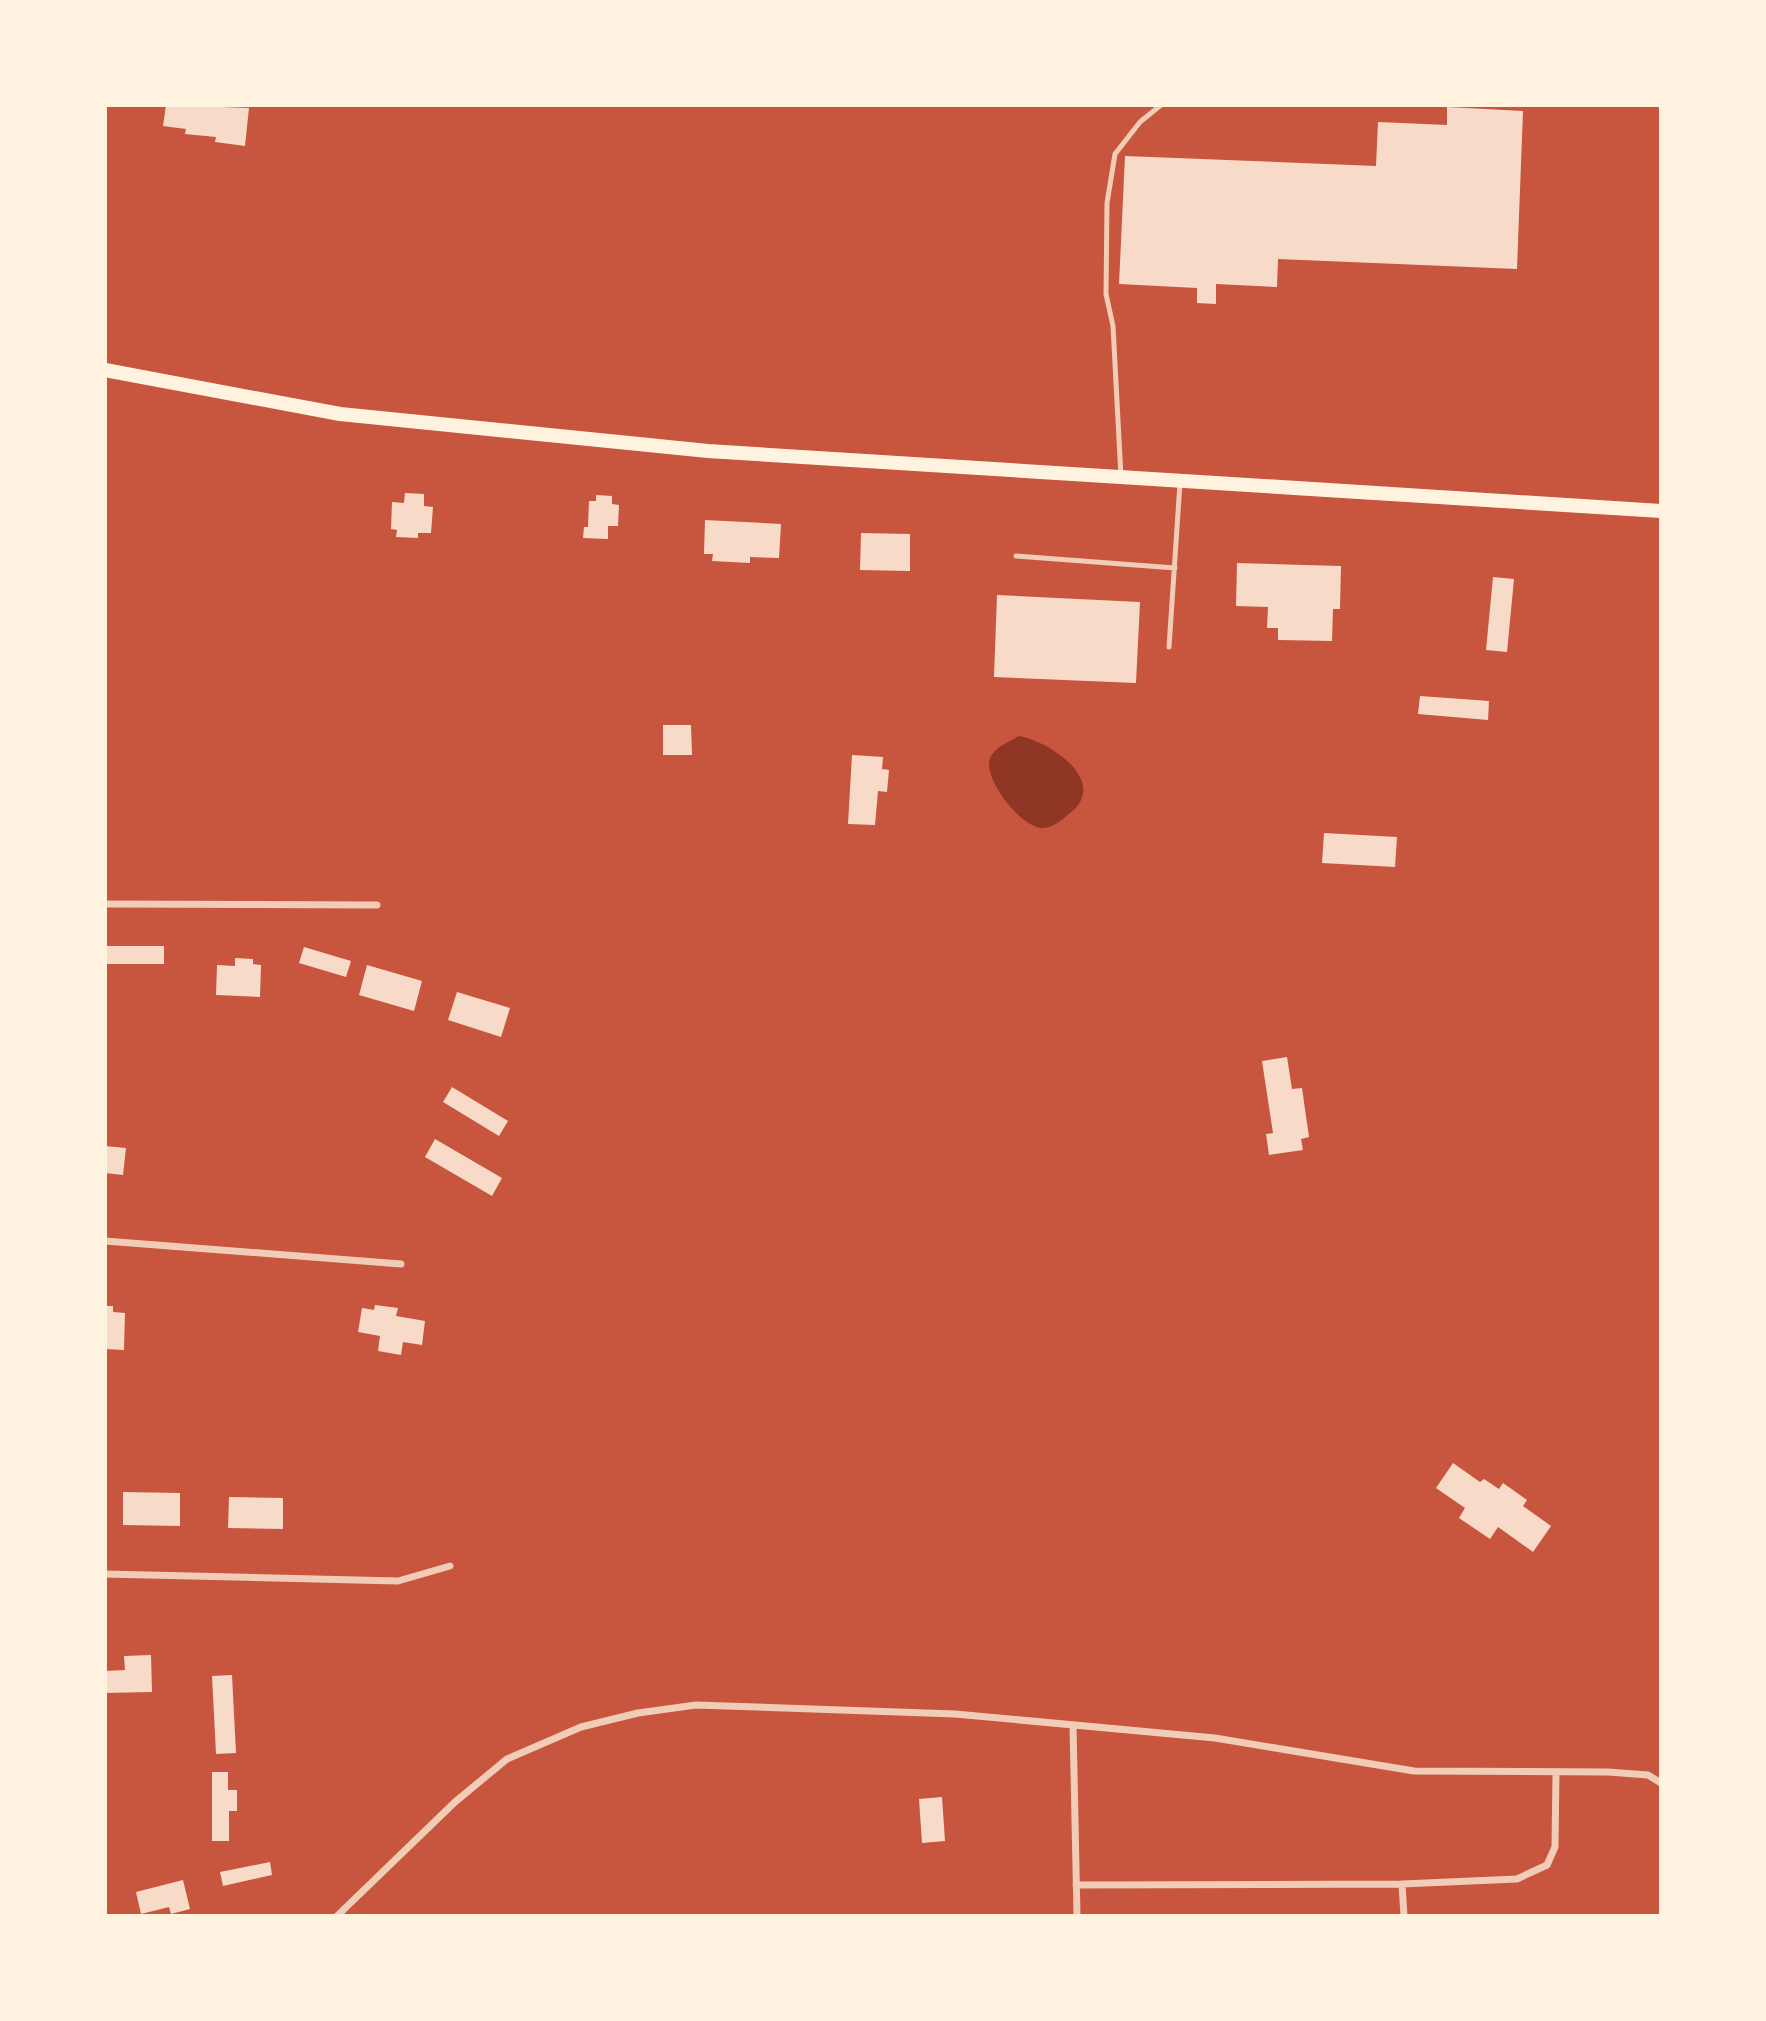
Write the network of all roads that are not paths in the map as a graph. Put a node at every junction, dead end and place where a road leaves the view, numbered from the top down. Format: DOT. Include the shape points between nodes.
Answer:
graph roads {
  1 [pos="1161,105"];
  2 [pos="105,370"];
  3 [pos="1121,477"];
  4 [pos="1180,480"];
  5 [pos="1661,511"];
  6 [pos="1016,556"];
  7 [pos="1175,569"];
  8 [pos="1169,647"];
  9 [pos="105,904"];
  10 [pos="377,905"];
  11 [pos="105,1241"];
  12 [pos="401,1264"];
  13 [pos="450,1566"];
  14 [pos="105,1574"];
  15 [pos="1073,1725"];
  16 [pos="1556,1772"];
  17 [pos="1661,1783"];
  18 [pos="1402,1884"];
  19 [pos="1076,1885"];
  20 [pos="337,1916"];
  21 [pos="1077,1916"];
  22 [pos="1404,1916"];
  1 -- 3 [label="lane" via="1140,122 1115,154 1107,203 1106,294 1113,326"];
  2 -- 3 [label="main road" via="340,414 708,452"];
  3 -- 4 [label="main road"];
  4 -- 5 [label="main road"];
  4 -- 7 [label="lane"];
  6 -- 7 [label="lane"];
  7 -- 8 [label="lane"];
  9 -- 10 [label="street"];
  11 -- 12 [label="street"];
  13 -- 14 [label="street" via="398,1581"];
  15 -- 16 [label="street" via="1215,1738 1414,1771"];
  15 -- 19 [label="street"];
  15 -- 20 [label="street" via="955,1714 696,1705 581,1727 507,1759 455,1802"];
  16 -- 17 [label="street" via="1648,1774"];
  16 -- 18 [label="street" via="1555,1847 1547,1865 1517,1879"];
  18 -- 19 [label="street"];
  18 -- 22 [label="street"];
  19 -- 21 [label="street"];
}
